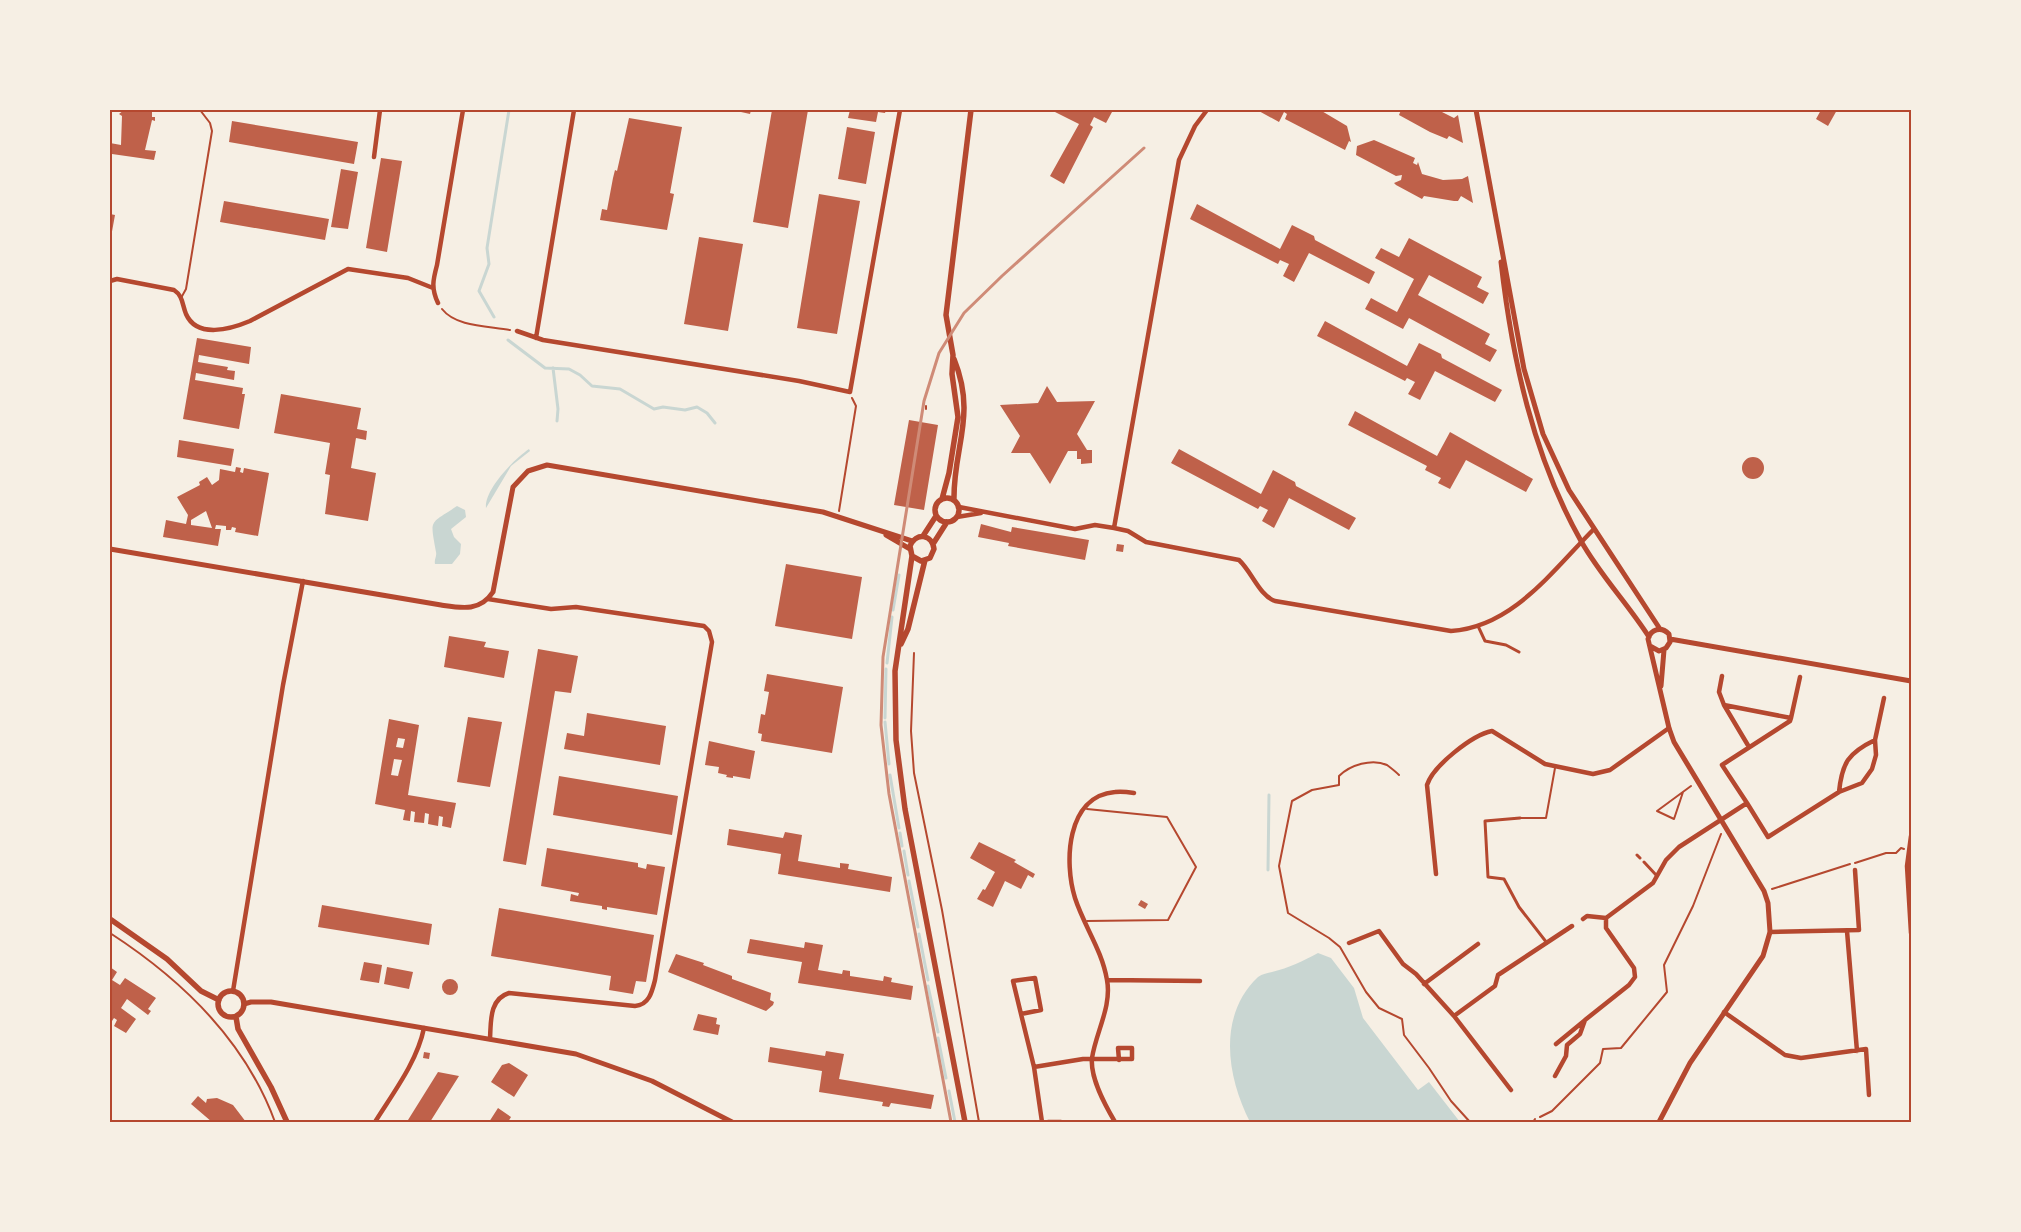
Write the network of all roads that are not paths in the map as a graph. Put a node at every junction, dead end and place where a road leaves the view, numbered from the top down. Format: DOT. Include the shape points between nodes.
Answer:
graph roads {
  1 [pos="200,110"];
  2 [pos="380,110"];
  3 [pos="463,110"];
  4 [pos="574,110"];
  5 [pos="900,110"];
  6 [pos="971,110"];
  7 [pos="1207,110"];
  8 [pos="1476,110"];
  9 [pos="374,157"];
  10 [pos="1498,234"];
  11 [pos="110,281"];
  12 [pos="432,288"];
  13 [pos="181,298"];
  14 [pos="438,303"];
  15 [pos="517,331"];
  16 [pos="536,338"];
  17 [pos="953,356"];
  18 [pos="1569,490"];
  19 [pos="1557,496"];
  20 [pos="942,499"];
  21 [pos="954,500"];
  22 [pos="959,506"];
  23 [pos="982,512"];
  24 [pos="936,516"];
  25 [pos="957,517"];
  26 [pos="947,522"];
  27 [pos="1114,528"];
  28 [pos="1594,530"];
  29 [pos="886,534"];
  30 [pos="923,536"];
  31 [pos="912,541"];
  32 [pos="1582,542"];
  33 [pos="934,544"];
  34 [pos="910,548"];
  35 [pos="110,549"];
  36 [pos="912,556"];
  37 [pos="925,560"];
  38 [pos="303,581"];
  39 [pos="488,599"];
  40 [pos="1478,626"];
  41 [pos="1660,629"];
  42 [pos="1649,637"];
  43 [pos="1670,639"];
  44 [pos="1650,646"];
  45 [pos="899,648"];
  46 [pos="1664,650"];
  47 [pos="1519,652"];
  48 [pos="1722,676"];
  49 [pos="1800,676"];
  50 [pos="1911,681"];
  51 [pos="1660,687"];
  52 [pos="1884,698"];
  53 [pos="1724,705"];
  54 [pos="1791,718"];
  55 [pos="1669,728"];
  56 [pos="1875,740"];
  57 [pos="1749,747"];
  58 [pos="1555,768"];
  59 [pos="1134,792"];
  60 [pos="1839,792"];
  61 [pos="1747,803"];
  62 [pos="1085,809"];
  63 [pos="1520,818"];
  64 [pos="1720,819"];
  65 [pos="1911,836"];
  66 [pos="1644,862"];
  67 [pos="1855,870"];
  68 [pos="1436,874"];
  69 [pos="1658,877"];
  70 [pos="1606,918"];
  71 [pos="110,919"];
  72 [pos="1583,919"];
  73 [pos="1084,922"];
  74 [pos="1572,926"];
  75 [pos="1848,930"];
  76 [pos="1770,932"];
  77 [pos="1911,933"];
  78 [pos="1349,943"];
  79 [pos="1546,943"];
  80 [pos="1478,944"];
  81 [pos="1107,980"];
  82 [pos="1200,981"];
  83 [pos="1424,984"];
  84 [pos="233,991"];
  85 [pos="219,1000"];
  86 [pos="244,1004"];
  87 [pos="1724,1012"];
  88 [pos="1021,1014"];
  89 [pos="1454,1016"];
  90 [pos="236,1017"];
  91 [pos="1585,1020"];
  92 [pos="424,1028"];
  93 [pos="490,1039"];
  94 [pos="1556,1044"];
  95 [pos="1857,1050"];
  96 [pos="1092,1060"];
  97 [pos="1119,1060"];
  98 [pos="1034,1067"];
  99 [pos="1555,1076"];
  100 [pos="1511,1090"];
  101 [pos="1869,1095"];
  102 [pos="1535,1119"];
  103 [pos="286,1121"];
  104 [pos="375,1122"];
  105 [pos="732,1122"];
  106 [pos="965,1122"];
  107 [pos="1042,1122"];
  108 [pos="1048,1122"];
  109 [pos="1061,1122"];
  110 [pos="1114,1122"];
  111 [pos="1533,1122"];
  112 [pos="1659,1122"];
  1 -- 13 [label="lane" via="212,131 186,289"];
  2 -- 9 [label="street"];
  3 -- 12 [label="street"];
  4 -- 16 [label="street"];
  5 -- 16 [label="street" via="850,392"];
  6 -- 17 [label="main road" via="946,314"];
  7 -- 27 [label="street" via="1195,126 1179,160"];
  8 -- 10 [label="street"];
  10 -- 18 [label="street" via="1534,410"];
  10 -- 19 [label="street" via="1525,397"];
  11 -- 13 [label="street" via="117,279 170,288"];
  12 -- 13 [label="street" via="408,278 348,269 250,321 217,331 192,321"];
  12 -- 14 [label="street"];
  15 -- 16 [label="street"];
  17 -- 20 [label="main road" via="958,417"];
  17 -- 21 [label="main road" via="960,373 965,417"];
  18 -- 19 [label="street"];
  18 -- 28 [label="street"];
  19 -- 32 [label="street"];
  20 -- 21 [label="main road"];
  20 -- 24 [label="main road" via="936,505"];
  21 -- 22 [label="main road"];
  22 -- 23 [label="street"];
  22 -- 25 [label="main road"];
  23 -- 25 [label="street"];
  23 -- 27 [label="street" via="1072,529 1095,525"];
  24 -- 26 [label="main road"];
  24 -- 30 [label="main road"];
  25 -- 26 [label="main road"];
  26 -- 33 [label="main road"];
  27 -- 40 [label="street" via="1128,531 1146,542 1240,560 1266,596 1275,601 1438,630"];
  28 -- 32 [label="street"];
  28 -- 41 [label="street"];
  29 -- 31 [label="street"];
  29 -- 34 [label="street" via="891,540"];
  29 -- 39 [label="street" via="839,516 747,498 540,466 522,475 513,487 495,583"];
  30 -- 31 [label="main road"];
  30 -- 33 [label="main road"];
  31 -- 34 [label="main road"];
  32 -- 40 [label="street" via="1519,604 1505,615"];
  32 -- 42 [label="street"];
  33 -- 37 [label="main road" via="933,554"];
  34 -- 36 [label="main road"];
  35 -- 38 [label="street"];
  36 -- 37 [label="main road"];
  36 -- 45 [label="main road"];
  37 -- 45 [label="main road" via="908,629"];
  38 -- 39 [label="street" via="460,608 474,607"];
  38 -- 84 [label="street"];
  39 -- 93 [label="street" via="551,609 576,607 704,626 711,636 650,997 644,1004 635,1006 509,993 499,997 494,1006"];
  40 -- 47 [label="street" via="1485,641 1506,645"];
  41 -- 42 [label="street"];
  41 -- 43 [label="street" via="1667,632"];
  42 -- 44 [label="street"];
  43 -- 46 [label="street"];
  43 -- 50 [label="street"];
  44 -- 46 [label="street"];
  44 -- 51 [label="street"];
  45 -- 106 [label="main road" via="894,692 899,764"];
  46 -- 51 [label="street"];
  48 -- 53 [label="street" via="1719,692"];
  49 -- 54 [label="street"];
  51 -- 55 [label="street"];
  52 -- 56 [label="street"];
  53 -- 54 [label="street"];
  53 -- 57 [label="street"];
  54 -- 57 [label="street"];
  55 -- 58 [label="street" via="1604,772"];
  55 -- 64 [label="street"];
  56 -- 60 [label="street" via="1849,756 1841,772"];
  56 -- 60 [label="street" via="1876,755 1872,769 1862,783"];
  57 -- 61 [label="street" via="1722,765"];
  58 -- 63 [label="lane" via="1546,818"];
  58 -- 68 [label="street" via="1533,758 1492,731 1468,742 1436,770 1430,778 1427,792"];
  59 -- 62 [label="street" via="1114,792 1094,800"];
  60 -- 61 [label="street" via="1768,837"];
  61 -- 64 [label="street"];
  62 -- 73 [label="street" via="1071,836 1069,866"];
  62 -- 73 [label="lane" via="1167,818 1196,867 1168,920"];
  63 -- 79 [label="street" via="1485,821 1488,877 1504,879 1519,907"];
  64 -- 69 [label="street" via="1672,853"];
  64 -- 76 [label="street" via="1764,891"];
  65 -- 77 [label="street" via="1907,866"];
  66 -- 69 [label="street"];
  67 -- 75 [label="street" via="1859,930"];
  69 -- 70 [label="street"];
  70 -- 72 [label="street" via="1587,916"];
  70 -- 91 [label="street" via="1606,928 1634,968 1635,977"];
  71 -- 85 [label="main road" via="168,959 201,991"];
  73 -- 81 [label="street" via="1100,955"];
  74 -- 79 [label="street"];
  75 -- 76 [label="street"];
  75 -- 95 [label="street"];
  76 -- 87 [label="street" via="1759,965"];
  78 -- 83 [label="street" via="1379,931 1403,964"];
  79 -- 89 [label="street" via="1498,974 1495,986"];
  80 -- 83 [label="street"];
  81 -- 82 [label="street"];
  81 -- 96 [label="street" via="1107,1000"];
  83 -- 89 [label="street"];
  84 -- 85 [label="main road" via="225,992"];
  84 -- 86 [label="main road" via="241,995"];
  85 -- 90 [label="main road" via="221,1012 228,1017"];
  86 -- 90 [label="main road"];
  86 -- 92 [label="street" via="271,1002"];
  87 -- 95 [label="street" via="1785,1055 1801,1058"];
  87 -- 112 [label="street" via="1690,1063"];
  88 -- 88 [label="street" via="1041,1010 1035,978 1013,980"];
  88 -- 98 [label="street"];
  89 -- 100 [label="street"];
  90 -- 103 [label="main road" via="238,1029"];
  91 -- 94 [label="street"];
  91 -- 99 [label="street" via="1582,1030 1567,1045 1566,1056"];
  92 -- 93 [label="street"];
  92 -- 104 [label="street" via="404,1075"];
  93 -- 105 [label="street" via="558,1050 600,1061 652,1081"];
  95 -- 101 [label="street" via="1866,1049"];
  96 -- 97 [label="street"];
  96 -- 98 [label="street"];
  96 -- 110 [label="street" via="1100,1096"];
  98 -- 107 [label="street"];
  102 -- 111 [label="lane"];
  108 -- 109 [label="street"];
}
